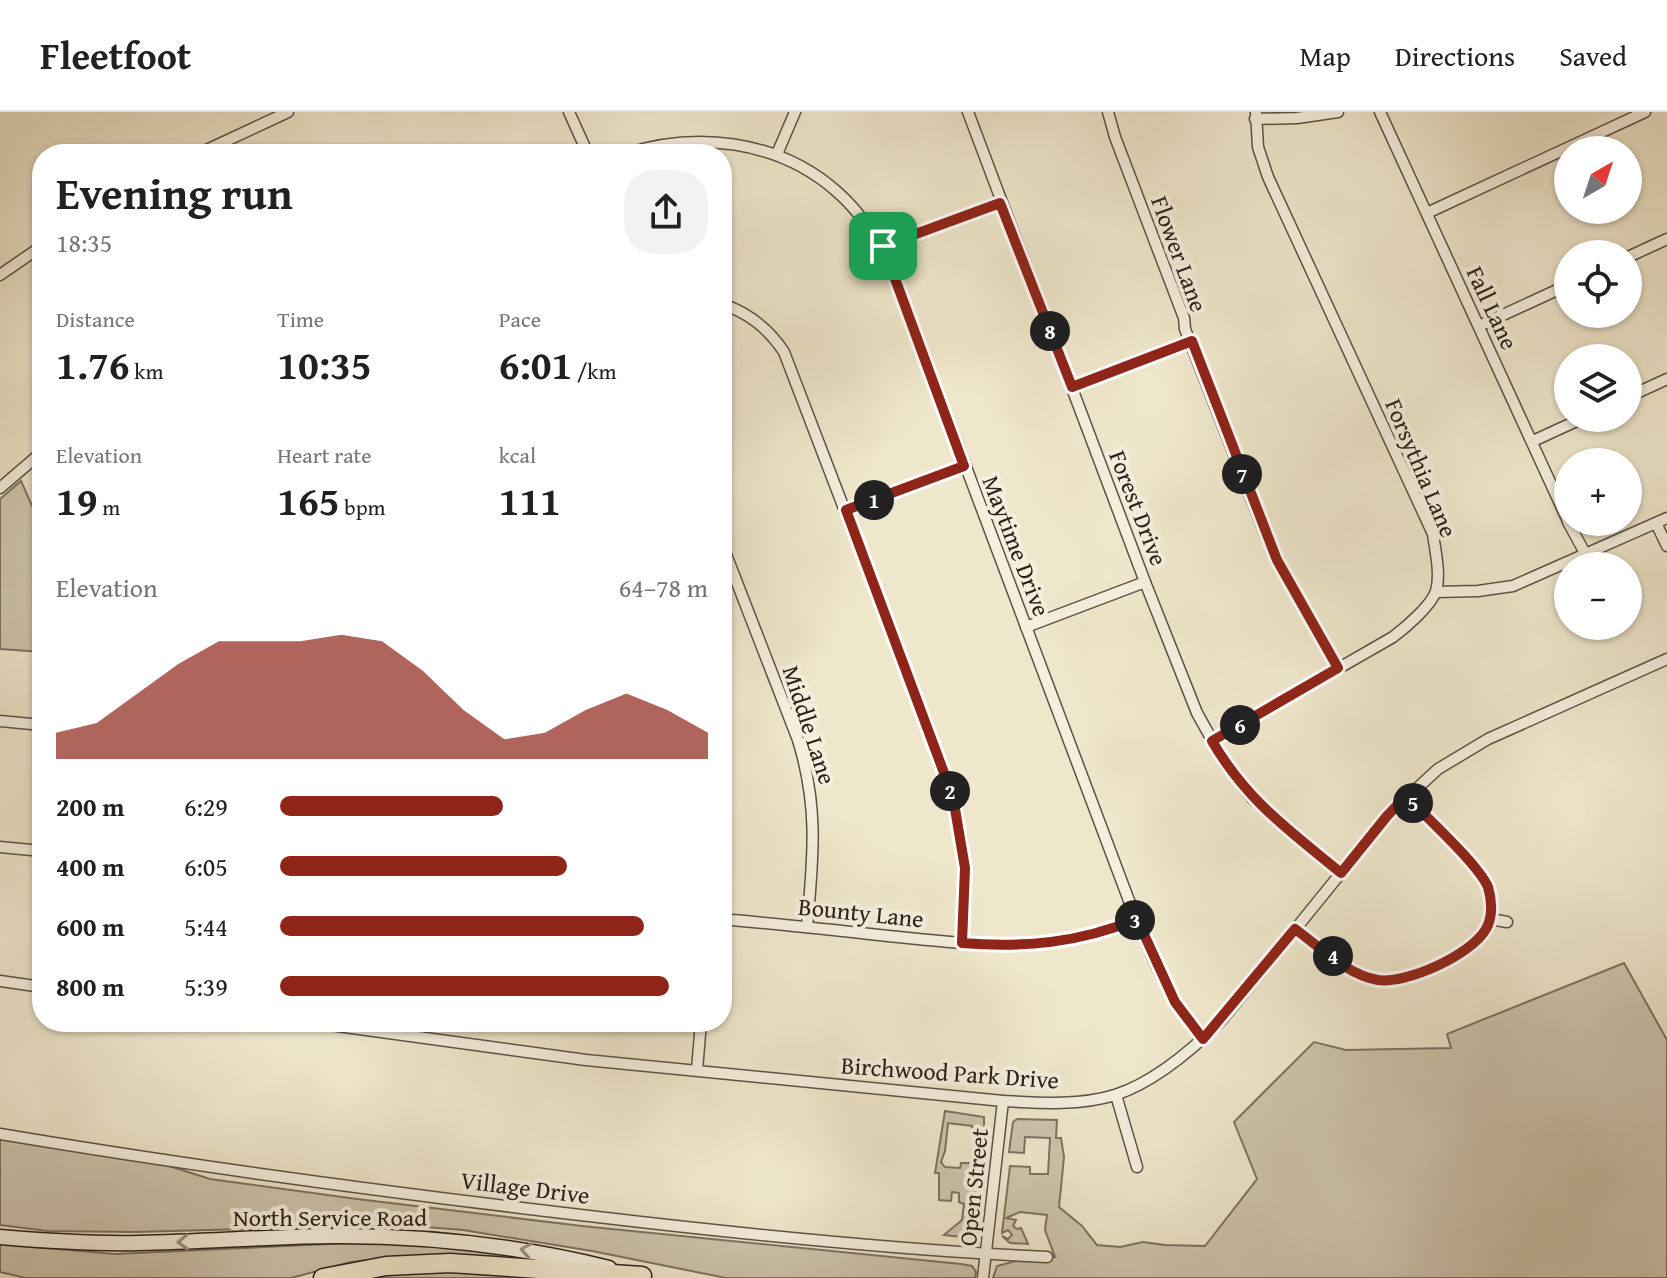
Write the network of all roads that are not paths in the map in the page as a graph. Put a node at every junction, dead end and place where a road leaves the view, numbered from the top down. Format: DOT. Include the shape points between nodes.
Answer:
graph roads {
  1 [pos="288,112"];
  2 [pos="569,112"];
  3 [pos="795,112"];
  4 [pos="968,112"];
  5 [pos="1108,112"];
  6 [pos="1338,112"];
  7 [pos="1380,112"];
  8 [pos="1645,112"];
  9 [pos="1256,115"];
  10 [pos="219,144"];
  11 [pos="583,144"];
  12 [pos="663,144"];
  13 [pos="732,144"];
  14 [pos="732,144"];
  15 [pos="777,154"];
  16 [pos="1000,203"];
  17 [pos="1427,213"];
  18 [pos="1667,239"];
  19 [pos="883,246"];
  20 [pos="1642,251"];
  21 [pos="32,253"];
  22 [pos="0,275"];
  23 [pos="1554,291"];
  24 [pos="732,308"];
  25 [pos="1479,326"];
  26 [pos="1192,341"];
  27 [pos="1667,379"];
  28 [pos="1072,387"];
  29 [pos="1642,391"];
  30 [pos="1554,431"];
  31 [pos="1533,441"];
  32 [pos="32,461"];
  33 [pos="964,466"];
  34 [pos="0,488"];
  35 [pos="1554,490"];
  36 [pos="846,510"];
  37 [pos="1662,520"];
  38 [pos="1667,546"];
  39 [pos="1593,552"];
  40 [pos="1554,569"];
  41 [pos="732,570"];
  42 [pos="1145,582"];
  43 [pos="1436,592"];
  44 [pos="1026,627"];
  45 [pos="1667,659"];
  46 [pos="1338,668"];
  47 [pos="0,721"];
  48 [pos="32,724"];
  49 [pos="1212,741"];
  50 [pos="1406,796"];
  51 [pos="0,847"];
  52 [pos="32,850"];
  53 [pos="1341,873"];
  54 [pos="1137,919"];
  55 [pos="1490,919"];
  56 [pos="732,920"];
  57 [pos="1507,922"];
  58 [pos="807,927"];
  59 [pos="1295,929"];
  60 [pos="962,943"];
  61 [pos="0,981"];
  62 [pos="32,986"];
  63 [pos="381,1032"];
  64 [pos="700,1032"];
  65 [pos="1203,1039"];
  66 [pos="697,1070"];
  67 [pos="1116,1095"];
  68 [pos="1003,1101"];
  69 [pos="0,1134"];
  70 [pos="1137,1167"];
  71 [pos="0,1237"];
  72 [pos="987,1254"];
  73 [pos="1047,1257"];
  74 [pos="515,1268"];
  75 [pos="650,1277"];
  76 [pos="323,1278"];
  77 [pos="551,1278"];
  78 [pos="983,1278"];
  1 -- 10 [label="street"];
  2 -- 11 [label="street"];
  3 -- 15 [label="street"];
  4 -- 16 [label="street, Forest Drive"];
  5 -- 26 [label="street, Flower Lane"];
  6 -- 9 [label="street" via="1297,118"];
  7 -- 17 [label="street, Fall Lane"];
  8 -- 17 [label="street"];
  9 -- 43 [label="street, Forsythia Lane" via="1258,147 1268,177 1433,534"];
  12 -- 13 [label="street, Maytime Drive"];
  14 -- 15 [label="street, Maytime Drive"];
  15 -- 19 [label="street, Maytime Drive" via="833,188"];
  16 -- 19 [label="street"];
  16 -- 28 [label="street, Forest Drive"];
  17 -- 25 [label="street, Fall Lane"];
  18 -- 20 [label="street"];
  19 -- 33 [label="street, Maytime Drive"];
  21 -- 22 [label="street"];
  23 -- 25 [label="street"];
  24 -- 36 [label="street" via="762,325 784,352"];
  25 -- 31 [label="street, Fall Lane"];
  26 -- 28 [label="street"];
  26 -- 46 [label="street, Flower Lane" via="1277,560"];
  27 -- 29 [label="street"];
  28 -- 42 [label="street, Forest Drive"];
  30 -- 31 [label="street"];
  31 -- 35 [label="street, Fall Lane"];
  32 -- 34 [label="street"];
  33 -- 36 [label="street"];
  33 -- 44 [label="street, Maytime Drive"];
  36 -- 60 [label="street" via="953,797 965,868"];
  37 -- 38 [label="street"];
  37 -- 39 [label="street"];
  40 -- 43 [label="street" via="1513,586"];
  41 -- 58 [label="street, Middle Lane" via="808,772 814,841"];
  42 -- 44 [label="street"];
  42 -- 49 [label="street, Forest Drive"];
  43 -- 46 [label="street" via="1405,629"];
  44 -- 54 [label="street, Maytime Drive"];
  45 -- 50 [label="street, Birchwood Park Drive" via="1488,739"];
  46 -- 49 [label="street"];
  47 -- 48 [label="street"];
  49 -- 53 [label="street, Forest Drive" via="1252,798"];
  50 -- 53 [label="street, Birchwood Park Drive"];
  50 -- 55 [label="street" via="1477,870 1488,887"];
  51 -- 52 [label="street"];
  53 -- 59 [label="street, Birchwood Park Drive"];
  54 -- 60 [label="street, Bounty Lane" via="1055,943"];
  54 -- 65 [label="street, Maytime Drive" via="1175,1002"];
  55 -- 57 [label="street"];
  55 -- 59 [label="street" via="1469,947 1421,972 1387,980 1356,973"];
  56 -- 58 [label="street, Bounty Lane"];
  58 -- 60 [label="street, Bounty Lane"];
  59 -- 65 [label="street, Birchwood Park Drive"];
  61 -- 62 [label="street"];
  63 -- 66 [label="street, Birchwood Park Drive"];
  64 -- 66 [label="street"];
  65 -- 67 [label="street, Birchwood Park Drive" via="1160,1072"];
  66 -- 68 [label="street, Birchwood Park Drive"];
  67 -- 68 [label="street, Birchwood Park Drive" via="1051,1104"];
  67 -- 70 [label="street"];
  68 -- 72 [label="street, Open Street"];
  69 -- 72 [label="street, Village Drive" via="337,1187 782,1238"];
  75 -- 71 [label="main road, North Service Road, one-way" via="527,1250 424,1238 136,1243"];
  72 -- 73 [label="street, Village Drive"];
  72 -- 78 [label="street, Open Street"];
  74 -- 75 [label="highway"];
  74 -- 76 [label="highway" via="386,1266"];
  74 -- 77 [label="highway"];
}
